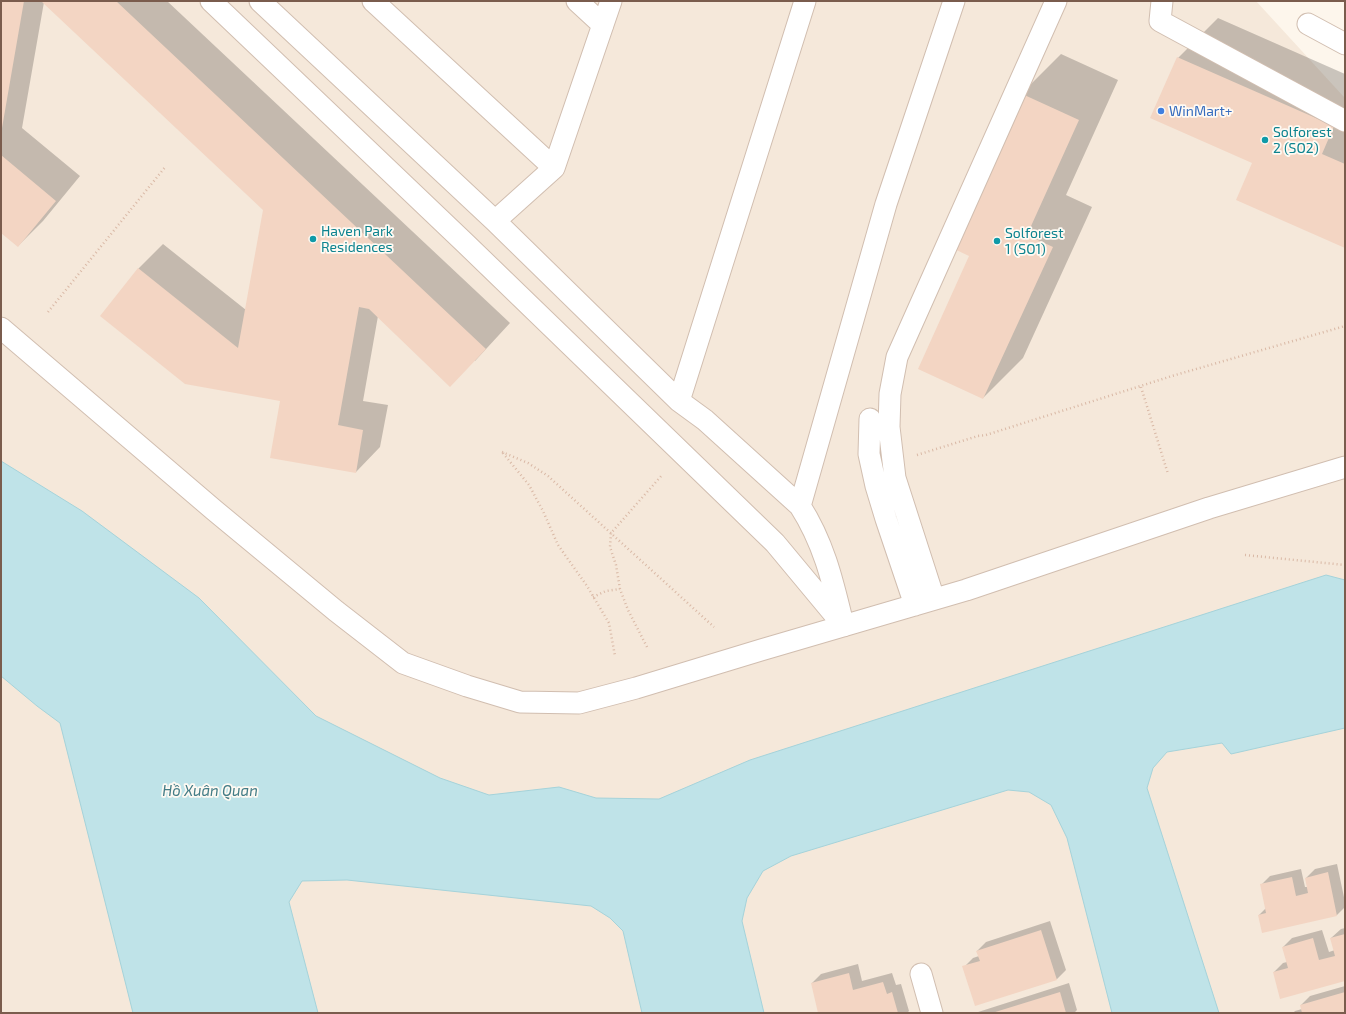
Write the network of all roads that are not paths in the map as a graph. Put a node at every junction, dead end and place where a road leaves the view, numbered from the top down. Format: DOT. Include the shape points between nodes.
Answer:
graph roads {
  1 [pos="211,1"];
  2 [pos="260,1"];
  3 [pos="373,1"];
  4 [pos="577,1"];
  5 [pos="611,1"];
  6 [pos="805,1"];
  7 [pos="954,1"];
  8 [pos="1056,1"];
  9 [pos="1162,1"];
  10 [pos="1308,24"];
  11 [pos="603,25"];
  12 [pos="1345,44"];
  13 [pos="1345,121"];
  14 [pos="554,168"];
  15 [pos="495,221"];
  16 [pos="1,328"];
  17 [pos="679,401"];
  18 [pos="870,419"];
  19 [pos="1345,467"];
  20 [pos="800,506"];
  21 [pos="925,602"];
  22 [pos="844,626"];
  23 [pos="922,974"];
  24 [pos="932,1013"];
  1 -- 22 [label="street" via="775,543"];
  2 -- 15 [label="street"];
  3 -- 14 [label="street"];
  4 -- 11 [label="street"];
  5 -- 11 [label="street"];
  6 -- 17 [label="street"];
  7 -- 20 [label="street" via="886,204"];
  8 -- 21 [label="street" via="897,357 890,394 889,427 896,478"];
  9 -- 13 [label="street" via="1160,21"];
  10 -- 12 [label="street"];
  11 -- 14 [label="street"];
  14 -- 15 [label="street"];
  15 -- 17 [label="street"];
  16 -- 22 [label="street" via="336,611 404,663 460,683 520,702 579,703"];
  17 -- 20 [label="street" via="705,420"];
  18 -- 21 [label="street" via="869,454 876,486 886,519"];
  19 -- 21 [label="street" via="1208,508"];
  20 -- 22 [label="street" via="811,522 826,558"];
  21 -- 22 [label="street"];
  23 -- 24 [label="street"];
}
